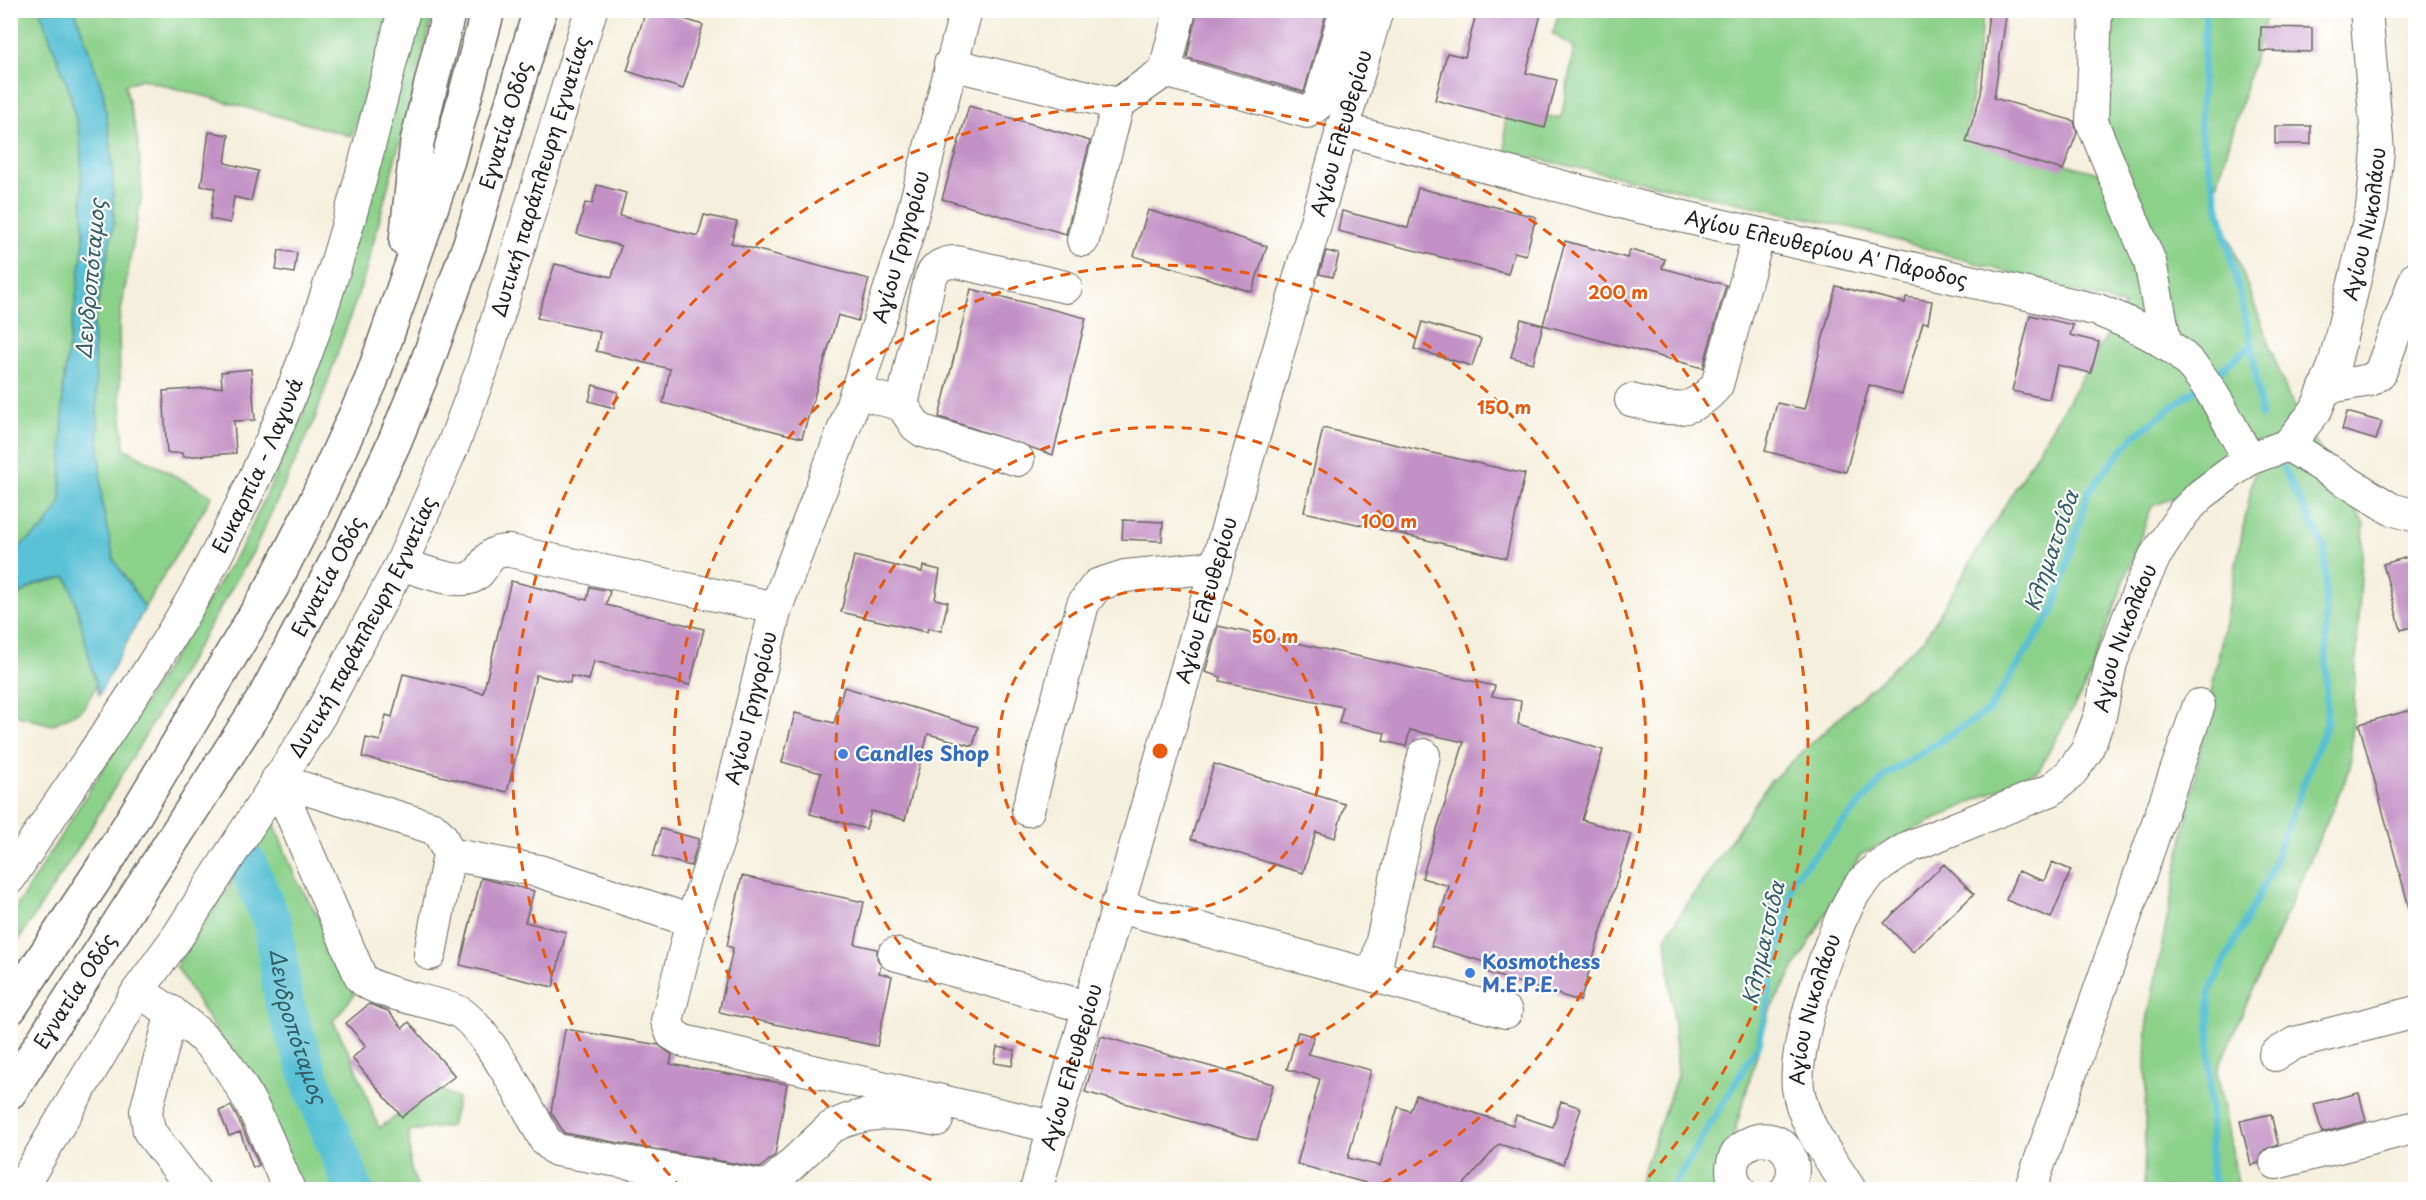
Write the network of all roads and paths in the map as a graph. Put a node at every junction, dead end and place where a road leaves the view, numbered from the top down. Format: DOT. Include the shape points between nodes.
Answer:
graph roads {
  1 [pos="404,10"];
  2 [pos="449,10"];
  3 [pos="488,10"];
  4 [pos="540,10"];
  5 [pos="591,10"];
  6 [pos="966,10"];
  7 [pos="1180,10"];
  8 [pos="1346,10"];
  9 [pos="1377,10"];
  10 [pos="2096,10"];
  11 [pos="2366,10"];
  12 [pos="950,64"];
  13 [pos="1165,71"];
  14 [pos="1118,104"];
  15 [pos="1341,129"];
  16 [pos="1759,234"];
  17 [pos="1083,240"];
  18 [pos="2414,284"];
  19 [pos="1066,287"];
  20 [pos="399,299"];
  21 [pos="2166,345"];
  22 [pos="2325,388"];
  23 [pos="856,392"];
  24 [pos="1631,400"];
  25 [pos="902,405"];
  26 [pos="2288,445"];
  27 [pos="2249,459"];
  28 [pos="1018,460"];
  29 [pos="2415,516"];
  30 [pos="401,564"];
  31 [pos="1216,567"];
  32 [pos="776,608"];
  33 [pos="2199,705"];
  34 [pos="1425,755"];
  35 [pos="276,780"];
  36 [pos="1028,810"];
  37 [pos="449,854"];
  38 [pos="16,862"];
  39 [pos="1116,906"];
  40 [pos="693,921"];
  41 [pos="430,954"];
  42 [pos="894,954"];
  43 [pos="1374,976"];
  44 [pos="138,991"];
  45 [pos="1087,1006"];
  46 [pos="10,1008"];
  47 [pos="172,1012"];
  48 [pos="1506,1012"];
  49 [pos="2415,1012"];
  50 [pos="2275,1055"];
  51 [pos="10,1092"];
  52 [pos="1053,1126"];
  53 [pos="2415,1127"];
  54 [pos="1816,1137"];
  55 [pos="1791,1156"];
  56 [pos="2276,1163"];
  57 [pos="20,1190"];
  58 [pos="194,1190"];
  59 [pos="289,1190"];
  60 [pos="1036,1190"];
  61 [pos="1739,1190"];
  62 [pos="1786,1190"];
  63 [pos="1850,1190"];
  64 [pos="2030,1190"];
  1 -- 38 [label="street, Ευκαρπία - Λαγυνά" via="324,302 254,479 159,656"];
  2 -- 20 [label="highway" via="417,142"];
  3 -- 20 [label="highway" via="448,160"];
  4 -- 51 [label="highway, Εγνατία Οδός" via="466,254 398,433 353,531 264,698"];
  5 -- 30 [label="street, Δυτική παράπλευρη Εγνατίας" via="482,369"];
  6 -- 12 [label="street, Αγίου Γρηγορίου"];
  7 -- 13 [label="street"];
  8 -- 13 [label="street" via="1320,100 1306,111"];
  9 -- 15 [label="street, Αγίου Ελευθερίου"];
  10 -- 21 [label="street" via="2092,122 2150,262"];
  11 -- 22 [label="street, Αγίου Νικολάου" via="2378,151 2372,208 2334,366"];
  12 -- 14 [label="street"];
  12 -- 23 [label="street, Αγίου Γρηγορίου" via="906,239"];
  13 -- 14 [label="street"];
  14 -- 17 [label="street"];
  15 -- 16 [label="street, Αγίου Ελευθερίου Α' Πάροδος"];
  15 -- 31 [label="street, Αγίου Ελευθερίου"];
  16 -- 21 [label="street, Αγίου Ελευθερίου Α' Πάροδος" via="2073,302 2145,330"];
  16 -- 24 [label="street" via="1717,386 1699,403 1687,408 1662,408"];
  18 -- 22 [label="street" via="2378,376"];
  19 -- 25 [label="street" via="957,262 937,267 930,279"];
  20 -- 46 [label="highway" via="371,381 272,587 111,855"];
  21 -- 27 [label="street, Αγίου Ελευθερίου Α' Πάροδος" via="2181,355 2205,382"];
  22 -- 26 [label="street, Αγίου Νικολάου" via="2316,410"];
  23 -- 25 [label="street"];
  23 -- 32 [label="street, Αγίου Γρηγορίου"];
  25 -- 28 [label="street" via="923,431"];
  26 -- 27 [label="street, Αγίου Νικολάου"];
  26 -- 29 [label="street" via="2391,509"];
  27 -- 54 [label="street, Αγίου Νικολάου" via="2184,512 2155,556 2111,663 2094,735 2070,774 2051,790 1911,846 1891,858 1856,891 1829,942 1798,1066 1798,1089"];
  30 -- 32 [label="street" via="463,579 476,574 490,556 510,551"];
  30 -- 35 [label="street, Δυτική παράπλευρη Εγνατίας" via="320,715"];
  31 -- 36 [label="street" via="1125,576 1097,585 1083,604"];
  31 -- 39 [label="street, Αγίου Ελευθερίου"];
  32 -- 40 [label="street, Αγίου Γρηγορίου" via="719,838"];
  33 -- 64 [label="street"];
  34 -- 43 [label="street"];
  35 -- 37 [label="street" via="433,828"];
  35 -- 44 [label="street, Δυτική παράπλευρη Εγνατίας" via="178,936"];
  35 -- 52 [label="street" via="361,978 373,987 465,1015 490,1045 546,1140 556,1150 761,1186 772,1183 830,1128 860,1116 912,1114 999,1133"];
  37 -- 40 [label="street" via="538,871"];
  37 -- 41 [label="street"];
  39 -- 43 [label="street"];
  39 -- 45 [label="street, Αγίου Ελευθερίου"];
  40 -- 52 [label="street, Αγίου Γρηγορίου" via="667,1014 668,1028 678,1039"];
  42 -- 45 [label="street"];
  43 -- 48 [label="street"];
  44 -- 47 [label="street"];
  44 -- 57 [label="street, Δυτική παράπλευρη Εγνατίας"];
  45 -- 52 [label="street, Αγίου Ελευθερίου"];
  47 -- 58 [label="street" via="146,1111 149,1131"];
  47 -- 59 [label="street" via="213,1049 231,1073 263,1128"];
  49 -- 50 [label="street" via="2295,1043"];
  52 -- 60 [label="street, Αγίου Ελευθερίου"];
  53 -- 56 [label="street"];
  54 -- 55 [label="street"];
  54 -- 63 [label="street, Αγίου Νικολάου"];
  55 -- 61 [label="street" via="1765,1139 1745,1144 1731,1172"];
  55 -- 62 [label="street" via="1793,1175"];
}
